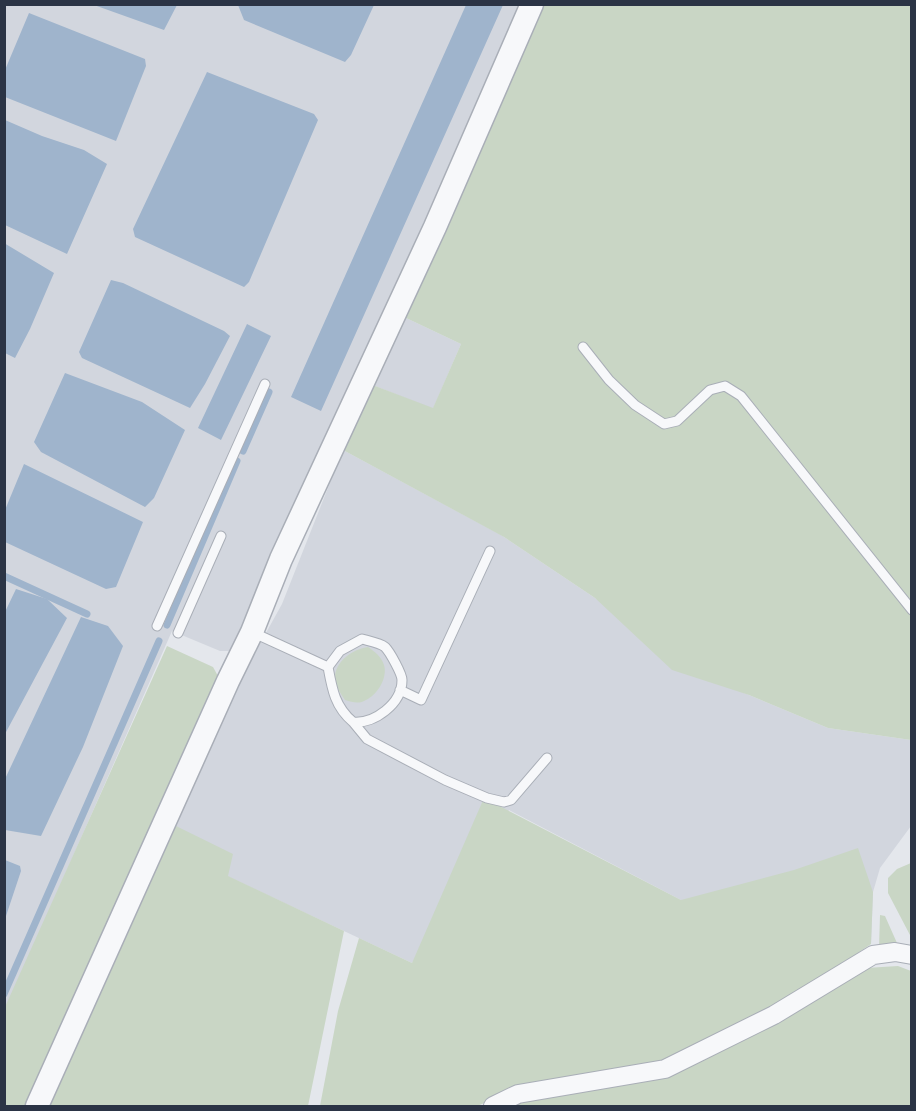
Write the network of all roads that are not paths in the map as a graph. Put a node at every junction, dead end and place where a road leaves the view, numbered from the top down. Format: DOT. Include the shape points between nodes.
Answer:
graph roads {
  1 [pos="532,4"];
  2 [pos="583,347"];
  3 [pos="265,384"];
  4 [pos="221,536"];
  5 [pos="490,551"];
  6 [pos="912,610"];
  7 [pos="157,626"];
  8 [pos="252,632"];
  9 [pos="178,633"];
  10 [pos="328,667"];
  11 [pos="400,690"];
  12 [pos="353,722"];
  13 [pos="547,758"];
  14 [pos="912,955"];
  15 [pos="37,1107"];
  16 [pos="493,1107"];
  1 -- 8 [label="street" via="435,227 281,559"];
  2 -- 6 [label="lane" via="609,381 664,424 677,421 710,390 724,386 741,396"];
  3 -- 7 [label="lane"];
  4 -- 9 [label="lane"];
  5 -- 11 [label="lane" via="421,700"];
  8 -- 10 [label="lane"];
  8 -- 15 [label="street"];
  10 -- 11 [label="lane" via="340,651 362,639 384,647 402,680"];
  10 -- 12 [label="lane" via="338,705"];
  11 -- 12 [label="lane" via="392,705 376,717 363,723"];
  12 -- 13 [label="lane" via="367,739 445,780 504,802 511,800"];
  14 -- 16 [label="street" via="873,955 774,1015 665,1069 518,1094"];
}
